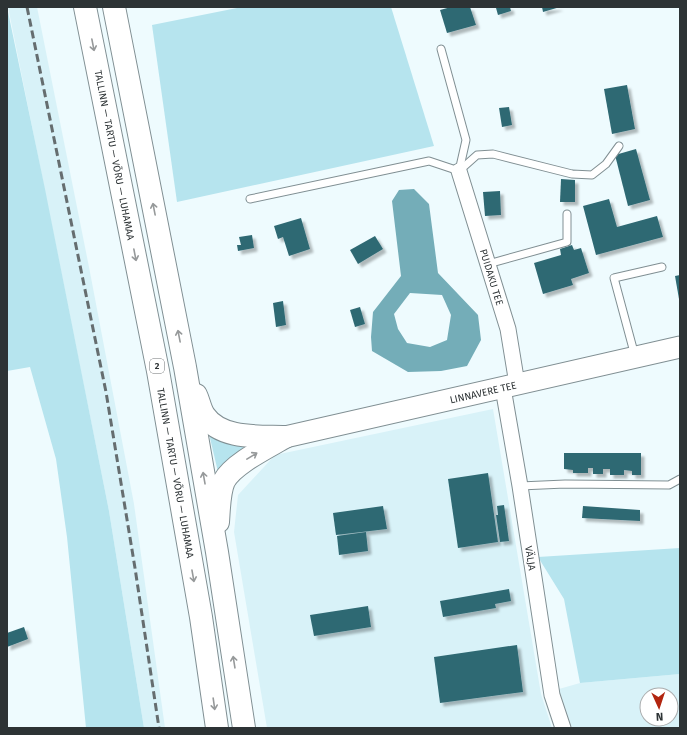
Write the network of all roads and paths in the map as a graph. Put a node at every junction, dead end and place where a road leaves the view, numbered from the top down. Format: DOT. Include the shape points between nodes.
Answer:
graph roads {
  1 [pos="85,7"];
  2 [pos="114,7"];
  3 [pos="441,49"];
  4 [pos="619,146"];
  5 [pos="459,171"];
  6 [pos="250,199"];
  7 [pos="567,214"];
  8 [pos="488,264"];
  9 [pos="662,267"];
  10 [pos="680,349"];
  11 [pos="636,358"];
  12 [pos="185,367"];
  13 [pos="510,386"];
  14 [pos="285,437"];
  15 [pos="680,479"];
  16 [pos="520,486"];
  17 [pos="217,552"];
  18 [pos="217,728"];
  19 [pos="244,728"];
  20 [pos="562,728"];
  1 -- 18 [label="highway, TALLINN — TARTU — VÕRU — LUHAMAA / 2, one-way" via="158,371 201,617"];
  12 -- 2 [label="highway, one-way"];
  3 -- 5 [label="lane" via="466,140"];
  4 -- 5 [label="lane" via="606,164 592,175 572,174 493,154 477,155"];
  5 -- 6 [label="lane" via="429,161"];
  5 -- 8 [label="street, PUIDAKU TEE"];
  7 -- 8 [label="lane" via="567,242"];
  8 -- 13 [label="street, PUIDAKU TEE" via="508,329"];
  9 -- 11 [label="lane" via="614,278"];
  10 -- 11 [label="street, LINNAVERE TEE"];
  11 -- 13 [label="street, LINNAVERE TEE"];
  12 -- 14 [label="highway" via="204,415 212,423 240,436"];
  17 -- 12 [label="highway, one-way"];
  13 -- 14 [label="street, LINNAVERE TEE"];
  13 -- 16 [label="street, VÄLJA"];
  17 -- 14 [label="highway, one-way" via="219,508 225,481 242,462"];
  15 -- 16 [label="lane" via="669,485"];
  16 -- 20 [label="street, VÄLJA" via="552,695"];
  19 -- 17 [label="highway, one-way"];
}
